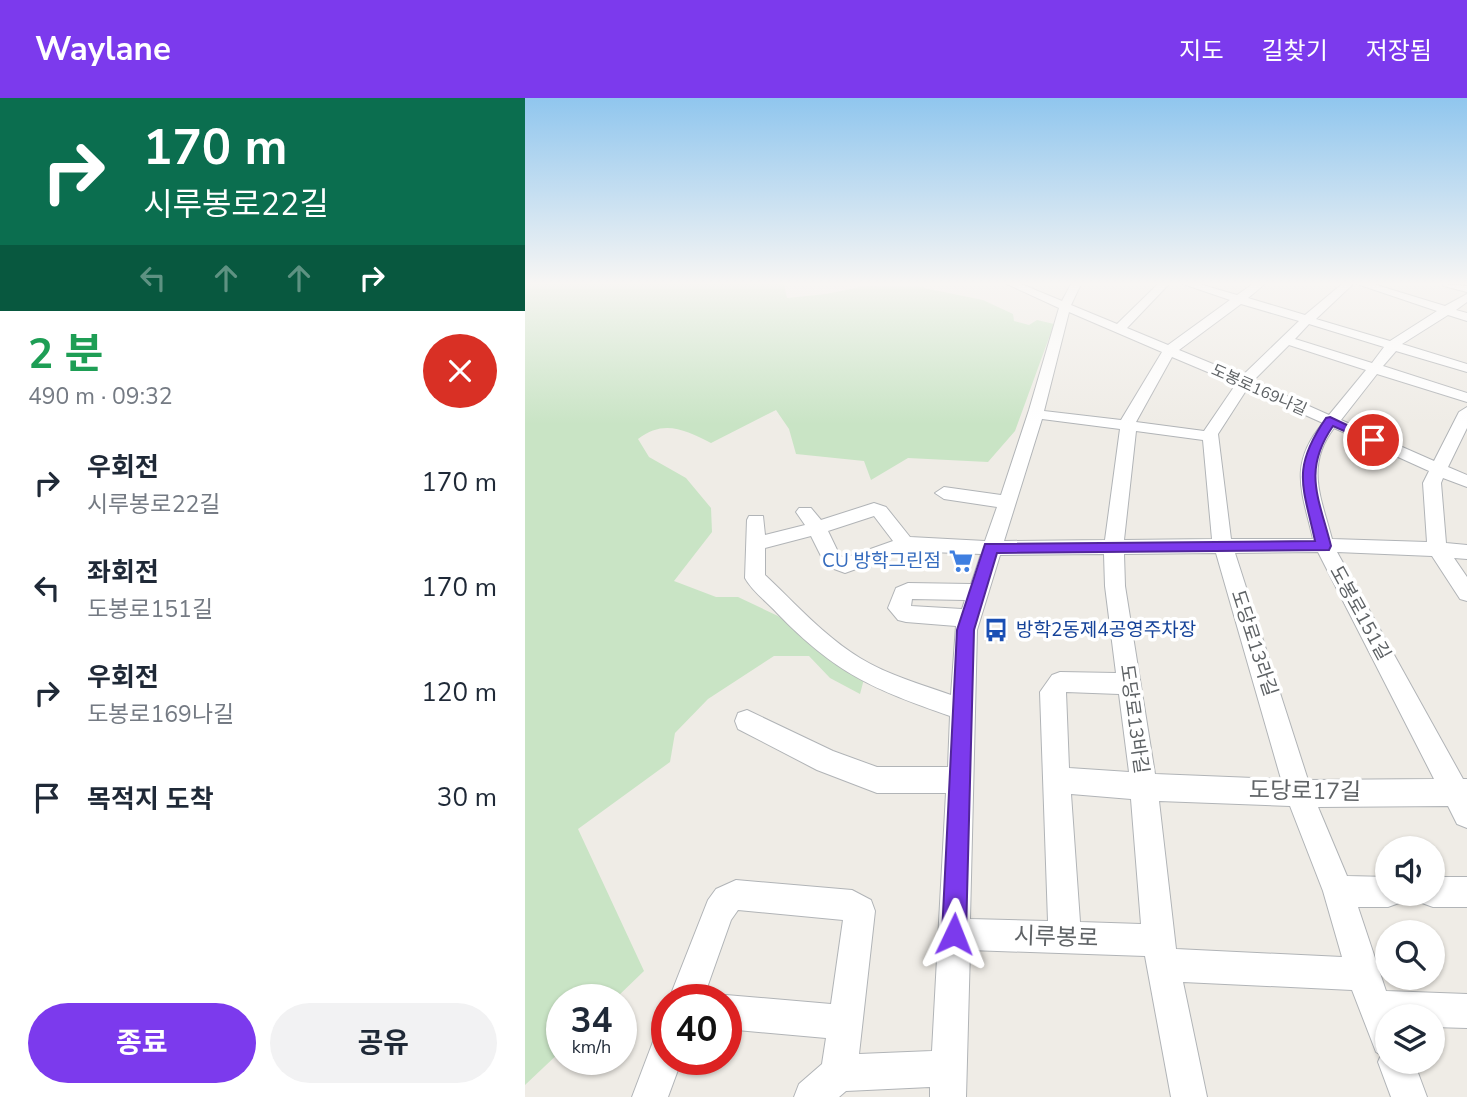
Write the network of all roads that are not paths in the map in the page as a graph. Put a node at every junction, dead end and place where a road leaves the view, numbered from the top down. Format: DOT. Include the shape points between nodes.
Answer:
graph roads {
  1 [pos="1058,331"];
  2 [pos="1123,331"];
  3 [pos="1196,331"];
  4 [pos="1296,331"];
  5 [pos="1345,331"];
  6 [pos="1414,331"];
  7 [pos="1286,340"];
  8 [pos="1394,344"];
  9 [pos="1169,351"];
  10 [pos="1375,368"];
  11 [pos="1467,368"];
  12 [pos="1244,382"];
  13 [pos="1467,398"];
  14 [pos="1467,412"];
  15 [pos="1035,414"];
  16 [pos="1330,421"];
  17 [pos="1128,424"];
  18 [pos="1210,436"];
  19 [pos="1438,469"];
  20 [pos="1467,482"];
  21 [pos="944,493"];
  22 [pos="1006,502"];
  23 [pos="805,512"];
  24 [pos="756,520"];
  25 [pos="817,528"];
  26 [pos="755,544"];
  27 [pos="905,544"];
  28 [pos="1223,545"];
  29 [pos="1114,546"];
  30 [pos="1324,546"];
  31 [pos="991,548"];
  32 [pos="1437,549"];
  33 [pos="1467,552"];
  34 [pos="977,592"];
  35 [pos="1467,593"];
  36 [pos="969,618"];
  37 [pos="1130,684"];
  38 [pos="962,709"];
  39 [pos="747,720"];
  40 [pos="959,780"];
  41 [pos="1055,780"];
  42 [pos="1144,787"];
  43 [pos="1299,793"];
  44 [pos="1463,799"];
  45 [pos="1338,891"];
  46 [pos="1375,892"];
  47 [pos="1445,892"];
  48 [pos="1467,892"];
  49 [pos="954,934"];
  50 [pos="1065,938"];
  51 [pos="1160,953"];
  52 [pos="1363,974"];
  53 [pos="692,984"];
  54 [pos="1375,1005"];
  55 [pos="1445,1011"];
  56 [pos="1467,1012"];
  57 [pos="742,1013"];
  58 [pos="845,1022"];
  59 [pos="839,1073"];
  60 [pos="1400,1074"];
  61 [pos="658,1075"];
  62 [pos="949,1083"];
  63 [pos="650,1097"];
  64 [pos="812,1097"];
  65 [pos="1189,1097"];
  66 [pos="1409,1097"];
  1 -- 15 [label="street"];
  2 -- 9 [label="street, 도봉로169나길"];
  3 -- 9 [label="street"];
  4 -- 7 [label="street"];
  5 -- 8 [label="street"];
  6 -- 8 [label="street, 도봉로151길"];
  7 -- 10 [label="street"];
  7 -- 12 [label="street"];
  8 -- 10 [label="street, 도봉로151길"];
  8 -- 11 [label="street"];
  9 -- 12 [label="street, 도봉로169나길"];
  9 -- 17 [label="street, 도당로13바길"];
  10 -- 13 [label="street"];
  10 -- 16 [label="street, 도봉로151길"];
  12 -- 16 [label="street, 도봉로169나길"];
  12 -- 18 [label="street"];
  14 -- 19 [label="street"];
  15 -- 17 [label="street"];
  15 -- 22 [label="street"];
  16 -- 19 [label="street, 도봉로169나길"];
  16 -- 30 [label="street, 도봉로151길" via="1317,440 1307,476"];
  17 -- 18 [label="street"];
  17 -- 29 [label="street, 도당로13바길"];
  18 -- 28 [label="street, 도당로13라길"];
  19 -- 20 [label="street, 도봉로169나길"];
  19 -- 32 [label="street" via="1432,483"];
  21 -- 22 [label="street"];
  22 -- 31 [label="street"];
  23 -- 25 [label="street"];
  24 -- 26 [label="street"];
  25 -- 26 [label="street"];
  25 -- 27 [label="street" via="880,510"];
  25 -- 27 [label="street" via="833,561 845,566"];
  26 -- 38 [label="street" via="755,578 850,664"];
  27 -- 31 [label="street"];
  28 -- 29 [label="street"];
  28 -- 30 [label="street"];
  28 -- 43 [label="street, 도당로13라길"];
  29 -- 31 [label="street"];
  29 -- 37 [label="street, 도당로13바길" via="1115,586"];
  30 -- 32 [label="street"];
  30 -- 44 [label="street, 도봉로151길"];
  31 -- 34 [label="street"];
  32 -- 33 [label="street"];
  32 -- 35 [label="street"];
  34 -- 36 [label="street"];
  34 -- 36 [label="street" via="908,591 899,608 916,616"];
  36 -- 38 [label="street"];
  37 -- 41 [label="street" via="1060,682 1055,686 1051,703"];
  37 -- 42 [label="street, 도당로13바길"];
  38 -- 40 [label="street"];
  39 -- 40 [label="street" via="825,761 877,780"];
  40 -- 49 [label="street"];
  41 -- 42 [label="street, 도당로17길"];
  41 -- 50 [label="street"];
  42 -- 43 [label="street, 도당로17길"];
  42 -- 51 [label="street, 도당로13바길"];
  43 -- 44 [label="street, 도당로17길"];
  43 -- 45 [label="street, 도당로13라길"];
  45 -- 46 [label="street"];
  45 -- 52 [label="street, 도당로13라길"];
  47 -- 48 [label="street"];
  49 -- 50 [label="street, 시루봉로"];
  49 -- 62 [label="street"];
  50 -- 51 [label="street, 시루봉로"];
  51 -- 52 [label="street, 시루봉로"];
  51 -- 65 [label="street, 도당로13바길"];
  52 -- 54 [label="street, 도당로13라길"];
  53 -- 58 [label="street" via="719,911 736,895 852,905 860,911"];
  55 -- 56 [label="street"];
  57 -- 58 [label="street"];
  58 -- 59 [label="street"];
  59 -- 62 [label="street"];
  59 -- 64 [label="street"];
  60 -- 66 [label="street"];
  61 -- 63 [label="street"];
}
